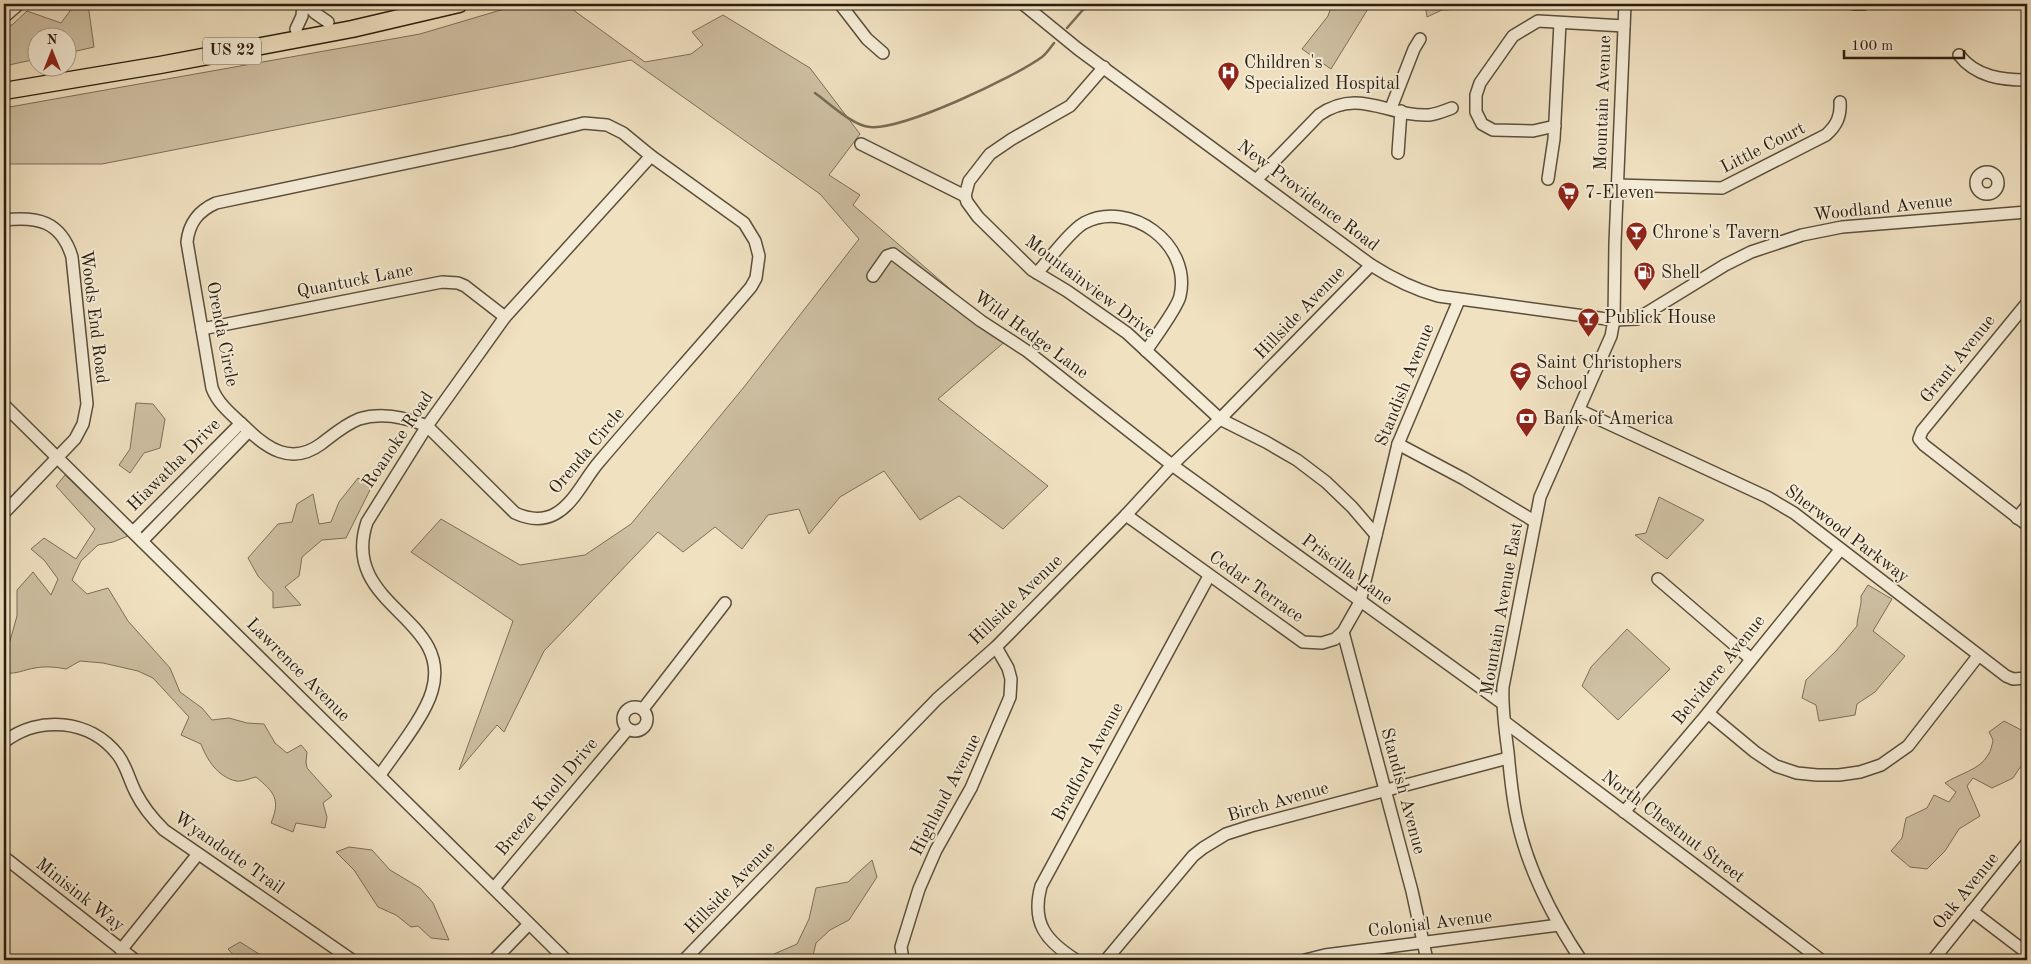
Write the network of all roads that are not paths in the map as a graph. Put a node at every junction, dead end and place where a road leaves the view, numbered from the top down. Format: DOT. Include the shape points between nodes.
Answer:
graph roads {
  1 [pos="19,4"];
  2 [pos="303,4"];
  3 [pos="307,4"];
  4 [pos="418,4"];
  5 [pos="459,4"];
  6 [pos="840,4"];
  7 [pos="1023,4"];
  8 [pos="1625,4"];
  9 [pos="1854,4"];
  10 [pos="1864,4"];
  11 [pos="4,17"];
  12 [pos="328,22"];
  13 [pos="1560,23"];
  14 [pos="1624,26"];
  15 [pos="296,29"];
  16 [pos="1420,39"];
  17 [pos="883,53"];
  18 [pos="1959,55"];
  19 [pos="1104,67"];
  20 [pos="2027,80"];
  21 [pos="4,81"];
  22 [pos="4,91"];
  23 [pos="1840,102"];
  24 [pos="1452,108"];
  25 [pos="1396,109"];
  26 [pos="1555,126"];
  27 [pos="861,144"];
  28 [pos="1398,153"];
  29 [pos="650,156"];
  30 [pos="1257,179"];
  31 [pos="1548,179"];
  32 [pos="1617,186"];
  33 [pos="1988,194"];
  34 [pos="965,196"];
  35 [pos="2027,212"];
  36 [pos="1989,215"];
  37 [pos="4,220"];
  38 [pos="1371,265"];
  39 [pos="1037,273"];
  40 [pos="873,276"];
  41 [pos="1459,300"];
  42 [pos="2027,302"];
  43 [pos="505,317"];
  44 [pos="1614,320"];
  45 [pos="202,329"];
  46 [pos="1146,351"];
  47 [pos="4,405"];
  48 [pos="1579,410"];
  49 [pos="1220,419"];
  50 [pos="427,426"];
  51 [pos="245,427"];
  52 [pos="1398,444"];
  53 [pos="58,458"];
  54 [pos="1172,465"];
  55 [pos="1543,490"];
  56 [pos="2027,506"];
  57 [pos="4,513"];
  58 [pos="1126,515"];
  59 [pos="2017,518"];
  60 [pos="1534,521"];
  61 [pos="2027,525"];
  62 [pos="133,532"];
  63 [pos="1376,535"];
  64 [pos="142,541"];
  65 [pos="1840,550"];
  66 [pos="1209,576"];
  67 [pos="1658,579"];
  68 [pos="1360,602"];
  69 [pos="725,603"];
  70 [pos="1343,632"];
  71 [pos="996,647"];
  72 [pos="1978,656"];
  73 [pos="1751,659"];
  74 [pos="2027,678"];
  75 [pos="1502,703"];
  76 [pos="643,709"];
  77 [pos="1708,713"];
  78 [pos="1504,722"];
  79 [pos="628,729"];
  80 [pos="4,742"];
  81 [pos="1508,758"];
  82 [pos="380,775"];
  83 [pos="1385,791"];
  84 [pos="1624,812"];
  85 [pos="2027,843"];
  86 [pos="198,854"];
  87 [pos="4,857"];
  88 [pos="494,888"];
  89 [pos="1972,911"];
  90 [pos="529,924"];
  91 [pos="1559,925"];
  92 [pos="1424,943"];
  93 [pos="121,950"];
  94 [pos="2027,953"];
  95 [pos="1818,959"];
  96 [pos="135,960"];
  97 [pos="352,960"];
  98 [pos="494,960"];
  99 [pos="566,960"];
  100 [pos="684,960"];
  101 [pos="903,960"];
  102 [pos="1076,960"];
  103 [pos="1106,960"];
  104 [pos="1305,960"];
  105 [pos="1427,960"];
  106 [pos="1582,960"];
  107 [pos="1933,960"];
  1 -- 11 [label="street"];
  2 -- 15 [label="street"];
  3 -- 12 [label="street"];
  4 -- 12 [label="highway, US 22"];
  5 -- 22 [label="highway, US 22" via="352,29"];
  6 -- 17 [label="street" via="867,39"];
  7 -- 19 [label="street, New Providence Road"];
  8 -- 14 [label="street, Mountain Avenue"];
  9 -- 10 [label="street"];
  12 -- 15 [label="highway, US 22"];
  13 -- 14 [label="street"];
  13 -- 26 [label="street"];
  13 -- 26 [label="street" via="1538,22 1513,36 1480,83 1476,95 1476,112 1482,124 1493,130 1533,131"];
  14 -- 32 [label="street, Mountain Avenue"];
  15 -- 21 [label="highway, US 22"];
  16 -- 25 [label="street"];
  18 -- 20 [label="street" via="1969,66 1986,74"];
  19 -- 30 [label="street, New Providence Road"];
  19 -- 34 [label="street" via="1070,106 990,154 969,181"];
  23 -- 32 [label="street, Little Court" via="1836,124 1826,135 1722,188"];
  24 -- 25 [label="street" via="1429,115"];
  25 -- 28 [label="street"];
  25 -- 30 [label="street" via="1352,102 1330,107"];
  26 -- 31 [label="street"];
  27 -- 34 [label="street"];
  29 -- 43 [label="street, Roanoke Road"];
  29 -- 45 [label="street, Orenda Circle" via="613,127 584,123 216,203 195,218 188,234"];
  29 -- 50 [label="street, Orenda Circle" via="737,217 750,231 759,256 756,278 751,287 556,514 531,519 515,513"];
  30 -- 38 [label="street, New Providence Road"];
  32 -- 44 [label="street, Mountain Avenue"];
  33 -- 36 [label="street"];
  34 -- 39 [label="street, Mountainview Drive" via="978,217 1014,255"];
  35 -- 36 [label="street, Woodland Avenue"];
  36 -- 44 [label="street, Woodland Avenue" via="1842,227 1802,235 1751,252 1725,265 1637,319"];
  37 -- 53 [label="street, Woods End Road" via="31,218 50,225 61,234 72,257 87,404 83,424 75,439"];
  38 -- 41 [label="street, New Providence Road" via="1417,290"];
  38 -- 49 [label="street, Hillside Avenue"];
  39 -- 46 [label="street, Mountainview Drive" via="1119,328"];
  39 -- 46 [label="street" via="1078,227 1090,221 1109,216 1123,217 1147,226 1172,251 1180,270 1181,284 1180,298"];
  40 -- 54 [label="street, Wild Hedge Lane" via="887,256 893,254 981,321 1027,351"];
  41 -- 44 [label="street, New Providence Road"];
  41 -- 52 [label="street, Standish Avenue"];
  42 -- 59 [label="street, Grant Avenue" via="1922,431 1919,439"];
  43 -- 45 [label="street, Quantuck Lane" via="465,286 442,282"];
  43 -- 50 [label="street, Roanoke Road"];
  44 -- 48 [label="street, Mountain Avenue" via="1611,336"];
  45 -- 51 [label="street, Orenda Circle" via="214,394"];
  46 -- 49 [label="street, Mountainview Drive"];
  47 -- 53 [label="street, Lawrence Avenue"];
  48 -- 55 [label="street, Mountain Avenue"];
  48 -- 65 [label="street, Sherwood Parkway" via="1755,490 1794,513"];
  49 -- 54 [label="street, Hillside Avenue"];
  49 -- 63 [label="street, Mountainview Drive" via="1297,460 1326,482"];
  50 -- 51 [label="street, Orenda Circle" via="389,416 361,419 315,448 291,454 269,448"];
  50 -- 82 [label="street, Roanoke Road" via="370,515 363,535 364,564 373,583 423,637 434,670 427,704"];
  51 -- 62 [label="street, Hiawatha Drive"];
  51 -- 64 [label="street, Hiawatha Drive"];
  52 -- 60 [label="street"];
  52 -- 63 [label="street, Standish Avenue"];
  53 -- 57 [label="street"];
  53 -- 62 [label="street, Lawrence Avenue"];
  54 -- 58 [label="street, Hillside Avenue"];
  54 -- 68 [label="street, Priscilla Lane"];
  55 -- 60 [label="street, Mountain Avenue East"];
  56 -- 59 [label="street"];
  58 -- 66 [label="street, Cedar Terrace"];
  58 -- 71 [label="street, Hillside Avenue"];
  59 -- 61 [label="street"];
  60 -- 75 [label="street, Mountain Avenue East"];
  62 -- 64 [label="street, Lawrence Avenue"];
  63 -- 68 [label="street, Standish Avenue"];
  64 -- 82 [label="street, Lawrence Avenue"];
  65 -- 72 [label="street, Sherwood Parkway"];
  65 -- 73 [label="street, Belvidere Avenue"];
  66 -- 70 [label="street, Cedar Terrace" via="1303,642 1329,642"];
  66 -- 102 [label="street, Bradford Avenue" via="1041,886 1038,903 1041,925 1053,944"];
  67 -- 73 [label="street"];
  68 -- 70 [label="street"];
  68 -- 75 [label="street, Priscilla Lane"];
  69 -- 76 [label="street, Breeze Knoll Drive"];
  70 -- 83 [label="street, Standish Avenue"];
  71 -- 100 [label="street, Hillside Avenue" via="937,700"];
  71 -- 101 [label="street, Highland Avenue" via="1008,668 1010,697 972,788 936,850 919,889 901,947"];
  72 -- 74 [label="street, Sherwood Parkway" via="2006,676"];
  72 -- 77 [label="street" via="1908,746 1881,765 1860,772 1817,775 1776,766"];
  73 -- 77 [label="street, Belvidere Avenue"];
  75 -- 78 [label="street, Mountain Avenue East"];
  76 -- 79 [label="street, Breeze Knoll Drive" via="646,725 639,730"];
  76 -- 79 [label="street" via="635,706 627,709 622,719"];
  77 -- 84 [label="street, Belvidere Avenue"];
  78 -- 81 [label="street, Mountain Avenue East"];
  78 -- 84 [label="street, North Chestnut Street"];
  79 -- 88 [label="street, Breeze Knoll Drive"];
  80 -- 86 [label="street, Wyandotte Trail" via="19,732 43,725 68,725 92,734 118,755 135,792 154,820"];
  81 -- 83 [label="street, Birch Avenue"];
  81 -- 91 [label="street, Mountain Avenue East" via="1524,845"];
  82 -- 88 [label="street, Lawrence Avenue"];
  83 -- 92 [label="street, Standish Avenue"];
  83 -- 103 [label="street, Birch Avenue" via="1238,829 1214,840 1182,867"];
  84 -- 95 [label="street, North Chestnut Street"];
  85 -- 89 [label="street, Oak Avenue"];
  86 -- 93 [label="street"];
  86 -- 97 [label="street, Wyandotte Trail"];
  87 -- 93 [label="street, Minisink Way"];
  88 -- 90 [label="street, Lawrence Avenue"];
  89 -- 94 [label="street"];
  89 -- 107 [label="street, Oak Avenue"];
  90 -- 98 [label="street"];
  90 -- 99 [label="street, Lawrence Avenue"];
  91 -- 92 [label="street, Colonial Avenue"];
  91 -- 106 [label="street, Mountain Avenue East"];
  92 -- 104 [label="street, Colonial Avenue"];
  92 -- 105 [label="street, Standish Avenue"];
  93 -- 96 [label="street, Minisink Way"];
}
